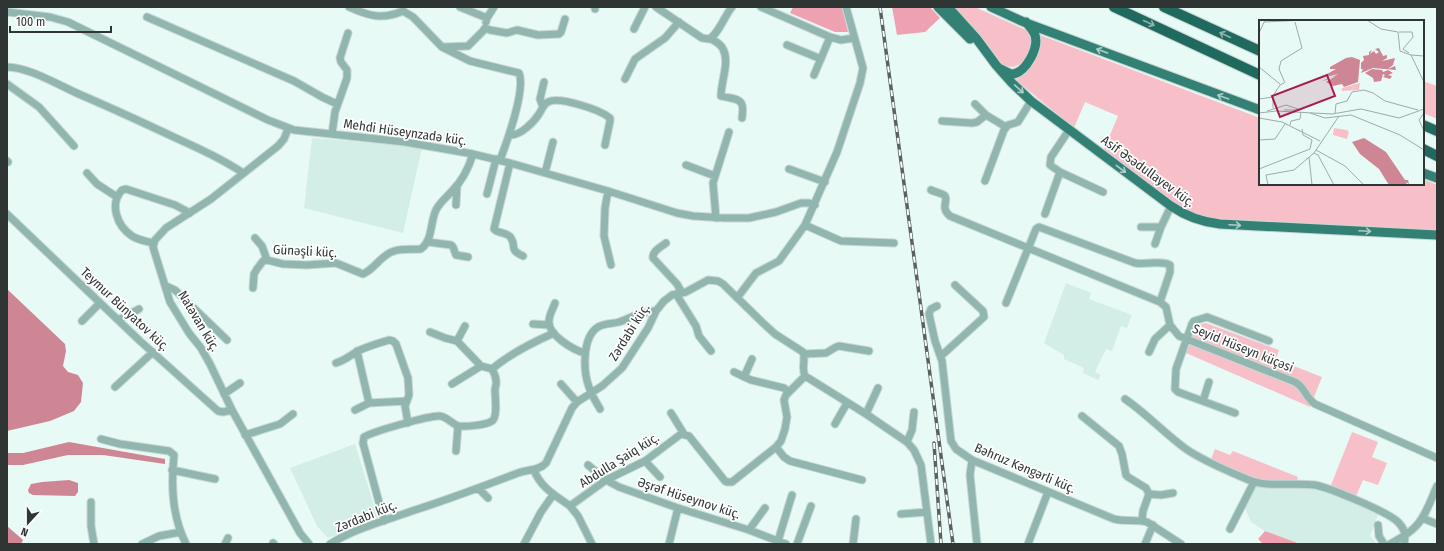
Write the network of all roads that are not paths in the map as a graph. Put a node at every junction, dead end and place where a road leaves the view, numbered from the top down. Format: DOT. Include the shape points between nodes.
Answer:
graph roads {
  1 [pos="349,7"];
  2 [pos="460,7"];
  3 [pos="494,7"];
  4 [pos="645,7"];
  5 [pos="656,7"];
  6 [pos="732,7"];
  7 [pos="761,7"];
  8 [pos="846,7"];
  9 [pos="938,7"];
  10 [pos="948,7"];
  11 [pos="991,7"];
  12 [pos="1003,7"];
  13 [pos="1114,7"];
  14 [pos="1164,7"];
  15 [pos="403,9"];
  16 [pos="24,10"];
  17 [pos="7,12"];
  18 [pos="147,17"];
  19 [pos="487,18"];
  20 [pos="565,19"];
  21 [pos="679,22"];
  22 [pos="1026,23"];
  23 [pos="484,28"];
  24 [pos="634,28"];
  25 [pos="348,33"];
  26 [pos="711,38"];
  27 [pos="830,38"];
  28 [pos="854,38"];
  29 [pos="787,45"];
  30 [pos="442,47"];
  31 [pos="1259,51"];
  32 [pos="821,59"];
  33 [pos="996,65"];
  34 [pos="7,68"];
  35 [pos="814,75"];
  36 [pos="1259,75"];
  37 [pos="625,79"];
  38 [pos="544,82"];
  39 [pos="7,84"];
  40 [pos="1031,101"];
  41 [pos="338,104"];
  42 [pos="975,104"];
  43 [pos="543,107"];
  44 [pos="1259,110"];
  45 [pos="986,114"];
  46 [pos="742,118"];
  47 [pos="942,121"];
  48 [pos="1424,126"];
  49 [pos="1006,127"];
  50 [pos="288,129"];
  51 [pos="1069,130"];
  52 [pos="729,132"];
  53 [pos="1437,132"];
  54 [pos="332,134"];
  55 [pos="510,135"];
  56 [pos="553,142"];
  57 [pos="605,145"];
  58 [pos="74,146"];
  59 [pos="1424,150"];
  60 [pos="473,154"];
  61 [pos="1437,156"];
  62 [pos="498,160"];
  63 [pos="510,162"];
  64 [pos="686,165"];
  65 [pos="789,169"];
  66 [pos="1060,172"];
  67 [pos="87,173"];
  68 [pos="243,173"];
  69 [pos="545,173"];
  70 [pos="1424,173"];
  71 [pos="715,176"];
  72 [pos="1437,178"];
  73 [pos="985,181"];
  74 [pos="824,182"];
  75 [pos="457,186"];
  76 [pos="931,190"];
  77 [pos="608,191"];
  78 [pos="1103,192"];
  79 [pos="487,194"];
  80 [pos="118,197"];
  81 [pos="815,204"];
  82 [pos="456,205"];
  83 [pos="1171,206"];
  84 [pos="190,213"];
  85 [pos="7,214"];
  86 [pos="1045,214"];
  87 [pos="716,218"];
  88 [pos="805,225"];
  89 [pos="1141,227"];
  90 [pos="1161,227"];
  91 [pos="1437,235"];
  92 [pos="255,238"];
  93 [pos="428,242"];
  94 [pos="153,243"];
  95 [pos="666,243"];
  96 [pos="894,243"];
  97 [pos="1156,244"];
  98 [pos="1028,248"];
  99 [pos="523,256"];
  100 [pos="468,257"];
  101 [pos="267,260"];
  102 [pos="611,265"];
  103 [pos="955,285"];
  104 [pos="166,286"];
  105 [pos="253,288"];
  106 [pos="679,293"];
  107 [pos="737,298"];
  108 [pos="1160,302"];
  109 [pos="100,303"];
  110 [pos="1006,303"];
  111 [pos="555,304"];
  112 [pos="937,306"];
  113 [pos="139,309"];
  114 [pos="656,311"];
  115 [pos="118,320"];
  116 [pos="82,321"];
  117 [pos="533,324"];
  118 [pos="1170,324"];
  119 [pos="549,325"];
  120 [pos="465,326"];
  121 [pos="430,332"];
  122 [pos="554,333"];
  123 [pos="1186,339"];
  124 [pos="227,340"];
  125 [pos="457,341"];
  126 [pos="1269,341"];
  127 [pos="711,351"];
  128 [pos="869,351"];
  129 [pos="153,352"];
  130 [pos="357,352"];
  131 [pos="1149,352"];
  132 [pos="585,353"];
  133 [pos="804,354"];
  134 [pos="941,356"];
  135 [pos="752,359"];
  136 [pos="336,363"];
  137 [pos="481,366"];
  138 [pos="492,369"];
  139 [pos="734,372"];
  140 [pos="805,376"];
  141 [pos="744,377"];
  142 [pos="1209,382"];
  143 [pos="240,383"];
  144 [pos="452,384"];
  145 [pos="561,384"];
  146 [pos="115,387"];
  147 [pos="878,388"];
  148 [pos="591,392"];
  149 [pos="789,392"];
  150 [pos="224,394"];
  151 [pos="1125,399"];
  152 [pos="407,401"];
  153 [pos="1203,401"];
  154 [pos="577,402"];
  155 [pos="847,403"];
  156 [pos="369,404"];
  157 [pos="600,408"];
  158 [pos="232,410"];
  159 [pos="355,410"];
  160 [pos="914,412"];
  161 [pos="671,413"];
  162 [pos="293,414"];
  163 [pos="866,414"];
  164 [pos="1234,414"];
  165 [pos="1082,416"];
  166 [pos="408,423"];
  167 [pos="835,424"];
  168 [pos="458,426"];
  169 [pos="684,434"];
  170 [pos="245,435"];
  171 [pos="101,439"];
  172 [pos="907,442"];
  173 [pos="776,447"];
  174 [pos="456,451"];
  175 [pos="1437,458"];
  176 [pos="972,460"];
  177 [pos="645,461"];
  178 [pos="588,465"];
  179 [pos="172,470"];
  180 [pos="534,470"];
  181 [pos="660,477"];
  182 [pos="215,479"];
  183 [pos="606,480"];
  184 [pos="862,480"];
  185 [pos="1254,482"];
  186 [pos="1437,486"];
  187 [pos="479,489"];
  188 [pos="1048,492"];
  189 [pos="1173,493"];
  190 [pos="1149,494"];
  191 [pos="553,495"];
  192 [pos="792,495"];
  193 [pos="488,498"];
  194 [pos="91,502"];
  195 [pos="570,506"];
  196 [pos="811,506"];
  197 [pos="678,508"];
  198 [pos="765,508"];
  199 [pos="927,512"];
  200 [pos="901,514"];
  201 [pos="1422,518"];
  202 [pos="856,519"];
  203 [pos="384,521"];
  204 [pos="1142,521"];
  205 [pos="1437,524"];
  206 [pos="1153,525"];
  207 [pos="1378,525"];
  208 [pos="1230,529"];
  209 [pos="750,530"];
  210 [pos="181,532"];
  211 [pos="1406,535"];
  212 [pos="778,541"];
  213 [pos="94,544"];
  214 [pos="142,544"];
  215 [pos="186,544"];
  216 [pos="309,544"];
  217 [pos="330,544"];
  218 [pos="524,544"];
  219 [pos="592,544"];
  220 [pos="669,544"];
  221 [pos="786,544"];
  222 [pos="797,544"];
  223 [pos="853,544"];
  224 [pos="931,544"];
  225 [pos="977,544"];
  226 [pos="1028,544"];
  227 [pos="1146,544"];
  228 [pos="1181,544"];
  229 [pos="1384,544"];
  230 [pos="1390,544"];
  231 [pos="1404,544"];
  1 -- 15 [label="street" via="381,17"];
  2 -- 19 [label="street"];
  3 -- 19 [label="street"];
  4 -- 24 [label="street"];
  5 -- 21 [label="street"];
  6 -- 26 [label="street"];
  7 -- 27 [label="street"];
  8 -- 28 [label="street"];
  9 -- 33 [label="main road"];
  10 -- 33 [label="main road, Asif Əsədullayev küç."];
  11 -- 22 [label="main road"];
  12 -- 22 [label="main road"];
  13 -- 36 [label="highway, one-way"];
  31 -- 14 [label="highway, one-way"];
  15 -- 30 [label="street"];
  16 -- 17 [label="street, Mehdi Hüseynzadə küç."];
  16 -- 50 [label="street, Mehdi Hüseynzadə küç." via="68,22"];
  18 -- 41 [label="street, Mehdi Hüseynzadə küç." via="294,81"];
  19 -- 23 [label="street"];
  20 -- 23 [label="street" via="559,34 538,35 517,30 507,33"];
  21 -- 26 [label="street" via="702,38"];
  21 -- 37 [label="street" via="665,38 635,59"];
  22 -- 33 [label="main road" via="1036,40 1029,61 1013,74"];
  44 -- 22 [label="main road, one-way"];
  23 -- 30 [label="street" via="468,46"];
  25 -- 41 [label="street" via="340,58 347,70 347,78"];
  26 -- 46 [label="street" via="723,48 725,54 722,96 743,103"];
  27 -- 28 [label="street"];
  27 -- 32 [label="street"];
  28 -- 74 [label="street" via="863,62 862,74"];
  29 -- 32 [label="street"];
  30 -- 55 [label="street" via="470,61 519,73 522,82"];
  32 -- 35 [label="street"];
  33 -- 40 [label="main road, Asif Əsədullayev küç., one-way"];
  34 -- 68 [label="street" via="34,74 136,119 192,145"];
  38 -- 43 [label="street" via="540,99"];
  39 -- 58 [label="street" via="39,107"];
  40 -- 49 [label="street" via="1018,122"];
  40 -- 51 [label="main road, Asif Əsədullayev küç."];
  41 -- 54 [label="street"];
  42 -- 45 [label="street"];
  43 -- 55 [label="street" via="530,124 518,134"];
  43 -- 57 [label="street" via="553,100 571,102 607,116 610,121"];
  45 -- 47 [label="street" via="972,123"];
  45 -- 49 [label="street"];
  48 -- 53 [label="highway"];
  49 -- 73 [label="street"];
  50 -- 54 [label="street, Mehdi Hüseynzadə küç."];
  50 -- 68 [label="street" via="282,142"];
  51 -- 66 [label="street" via="1049,162"];
  51 -- 83 [label="main road, Asif Əsədullayev küç., one-way"];
  52 -- 71 [label="street"];
  54 -- 60 [label="street, Mehdi Hüseynzadə küç." via="405,142"];
  55 -- 62 [label="street"];
  56 -- 69 [label="street"];
  59 -- 61 [label="highway"];
  60 -- 62 [label="street, Mehdi Hüseynzadə küç."];
  60 -- 75 [label="street"];
  62 -- 63 [label="street, Mehdi Hüseynzadə küç."];
  62 -- 79 [label="street"];
  63 -- 69 [label="street, Mehdi Hüseynzadə küç."];
  63 -- 99 [label="street" via="494,229 512,238 513,249"];
  64 -- 71 [label="street"];
  65 -- 74 [label="street"];
  66 -- 78 [label="street"];
  66 -- 86 [label="street"];
  67 -- 80 [label="street" via="97,184"];
  68 -- 84 [label="street" via="211,200"];
  69 -- 77 [label="street, Mehdi Hüseynzadə küç."];
  70 -- 72 [label="main road"];
  71 -- 87 [label="street" via="713,188"];
  74 -- 81 [label="street"];
  75 -- 82 [label="street"];
  75 -- 93 [label="street" via="439,205"];
  76 -- 98 [label="street" via="944,195 944,207 950,216"];
  77 -- 87 [label="street, Mehdi Hüseynzadə küç." via="677,213"];
  77 -- 102 [label="street" via="604,236"];
  80 -- 84 [label="street" via="120,191 126,189 175,205"];
  80 -- 94 [label="street" via="115,209 120,224 134,237"];
  81 -- 87 [label="street, Mehdi Hüseynzadə küç." via="801,203 757,217"];
  81 -- 88 [label="street"];
  83 -- 90 [label="street"];
  83 -- 91 [label="main road, Asif Əsədullayev küç., one-way" via="1199,221 1220,224"];
  84 -- 94 [label="street" via="164,231"];
  85 -- 109 [label="street, Teymur Bünyatov küç."];
  88 -- 96 [label="street" via="841,241"];
  88 -- 107 [label="street" via="779,261 756,273"];
  89 -- 90 [label="street"];
  90 -- 97 [label="street"];
  92 -- 101 [label="street" via="262,246"];
  93 -- 100 [label="street" via="451,245 456,255"];
  93 -- 101 [label="street, Günəşli küç." via="421,249 392,251 363,274 336,263 283,264"];
  94 -- 104 [label="street, Natəvan küç." via="153,252"];
  95 -- 106 [label="street" via="652,255 677,284"];
  98 -- 108 [label="street"];
  98 -- 108 [label="street" via="1039,226 1135,263 1168,264 1171,269"];
  98 -- 110 [label="street"];
  101 -- 105 [label="street, Günəşli küç." via="263,261 254,274"];
  103 -- 134 [label="street" via="983,311 984,316"];
  104 -- 124 [label="street" via="175,290"];
  104 -- 150 [label="street, Natəvan küç." via="170,302 189,334 201,348"];
  106 -- 107 [label="street, Zərdabi küç." via="713,280 723,284"];
  106 -- 114 [label="street, Zərdabi küç." via="669,297"];
  106 -- 127 [label="street" via="699,336"];
  107 -- 133 [label="street" via="763,324"];
  108 -- 118 [label="street, Seyid Hüseyn küçəsi" via="1166,307"];
  109 -- 115 [label="street, Teymur Bünyatov küç."];
  109 -- 116 [label="street"];
  111 -- 119 [label="street"];
  112 -- 134 [label="street, Bəhruz Kəngərli küç." via="931,309 929,314"];
  113 -- 115 [label="street"];
  114 -- 132 [label="street" via="647,311 617,323 600,325 587,343"];
  114 -- 148 [label="street, Zərdabi küç." via="622,368"];
  115 -- 129 [label="street, Teymur Bünyatov küç."];
  117 -- 119 [label="street"];
  118 -- 123 [label="street, Seyid Hüseyn küçəsi" via="1179,336"];
  118 -- 131 [label="street" via="1155,339"];
  119 -- 122 [label="street"];
  120 -- 125 [label="street"];
  121 -- 125 [label="street"];
  122 -- 132 [label="street" via="569,346"];
  122 -- 138 [label="street" via="523,347"];
  123 -- 126 [label="street" via="1194,321 1207,317"];
  123 -- 153 [label="street" via="1176,370 1175,389"];
  123 -- 175 [label="street, Seyid Hüseyn küçəsi" via="1295,382 1315,404"];
  125 -- 137 [label="street"];
  128 -- 133 [label="street" via="836,346 826,353"];
  129 -- 146 [label="street"];
  129 -- 158 [label="street, Teymur Bünyatov küç." via="218,410"];
  130 -- 136 [label="street"];
  130 -- 152 [label="street" via="389,340 393,341 408,378"];
  130 -- 156 [label="street"];
  132 -- 148 [label="street"];
  133 -- 140 [label="street"];
  134 -- 176 [label="street, Bəhruz Kəngərli küç." via="951,441 956,449"];
  135 -- 141 [label="street"];
  137 -- 138 [label="street"];
  137 -- 144 [label="street"];
  138 -- 168 [label="street" via="497,382 494,418 489,423 472,427"];
  139 -- 141 [label="street"];
  140 -- 149 [label="street"];
  140 -- 155 [label="street"];
  141 -- 149 [label="street" via="778,386"];
  142 -- 153 [label="street"];
  143 -- 150 [label="street"];
  145 -- 154 [label="street"];
  147 -- 163 [label="street"];
  148 -- 154 [label="street, Zərdabi küç."];
  148 -- 157 [label="street"];
  149 -- 173 [label="street" via="784,400 787,417 785,429"];
  150 -- 158 [label="street, Natəvan küç."];
  151 -- 185 [label="street" via="1201,458"];
  152 -- 156 [label="street"];
  152 -- 166 [label="street" via="405,406"];
  153 -- 164 [label="street"];
  154 -- 180 [label="street, Zərdabi küç." via="546,463 540,469"];
  155 -- 163 [label="street"];
  155 -- 167 [label="street"];
  156 -- 159 [label="street"];
  158 -- 170 [label="street, Natəvan küç."];
  160 -- 172 [label="street" via="912,430"];
  161 -- 169 [label="street"];
  162 -- 170 [label="street" via="280,424"];
  163 -- 172 [label="street"];
  165 -- 190 [label="street" via="1119,446 1126,475 1146,488"];
  166 -- 168 [label="street" via="440,416"];
  166 -- 203 [label="street" via="367,436 363,440"];
  168 -- 174 [label="street"];
  169 -- 173 [label="street" via="689,436 727,482 732,482"];
  169 -- 177 [label="street, Abdulla Şaiq küç." via="679,435"];
  170 -- 216 [label="street, Natəvan küç." via="300,533"];
  171 -- 179 [label="street" via="169,451 174,455"];
  172 -- 199 [label="street" via="921,465"];
  173 -- 184 [label="street" via="790,461"];
  176 -- 188 [label="street, Bəhruz Kəngərli küç."];
  176 -- 225 [label="street" via="970,475"];
  177 -- 181 [label="street"];
  177 -- 183 [label="street, Abdulla Şaiq küç."];
  178 -- 183 [label="street, Əşrəf Hüseynov küç."];
  179 -- 182 [label="street"];
  179 -- 210 [label="street" via="175,512"];
  180 -- 187 [label="street, Zərdabi küç." via="523,471"];
  180 -- 191 [label="street" via="539,481"];
  183 -- 195 [label="street, Abdulla Şaiq küç."];
  183 -- 197 [label="street, Əşrəf Hüseynov küç."];
  185 -- 208 [label="street"];
  185 -- 211 [label="street" via="1321,486 1386,513 1399,522"];
  186 -- 201 [label="street"];
  187 -- 193 [label="street"];
  187 -- 203 [label="street, Zərdabi küç."];
  188 -- 204 [label="street, Bəhruz Kəngərli küç." via="1114,519 1125,522"];
  188 -- 226 [label="street"];
  189 -- 190 [label="street"];
  190 -- 204 [label="street"];
  191 -- 195 [label="street"];
  191 -- 218 [label="street"];
  192 -- 212 [label="street"];
  194 -- 213 [label="street"];
  195 -- 219 [label="street"];
  196 -- 222 [label="street"];
  197 -- 209 [label="street, Əşrəf Hüseynov küç."];
  197 -- 220 [label="street"];
  198 -- 209 [label="street"];
  199 -- 200 [label="street"];
  199 -- 224 [label="street"];
  201 -- 205 [label="street"];
  201 -- 211 [label="street"];
  202 -- 223 [label="street"];
  203 -- 217 [label="street, Zərdabi küç."];
  204 -- 206 [label="street, Bəhruz Kəngərli küç."];
  206 -- 227 [label="street"];
  206 -- 228 [label="street, Bəhruz Kəngərli küç."];
  207 -- 229 [label="street" via="1379,536"];
  209 -- 212 [label="street, Əşrəf Hüseynov küç."];
  210 -- 214 [label="street" via="159,536"];
  210 -- 215 [label="street"];
  211 -- 230 [label="street"];
  211 -- 231 [label="street"];
  212 -- 221 [label="street, Əşrəf Hüseynov küç."];
}
